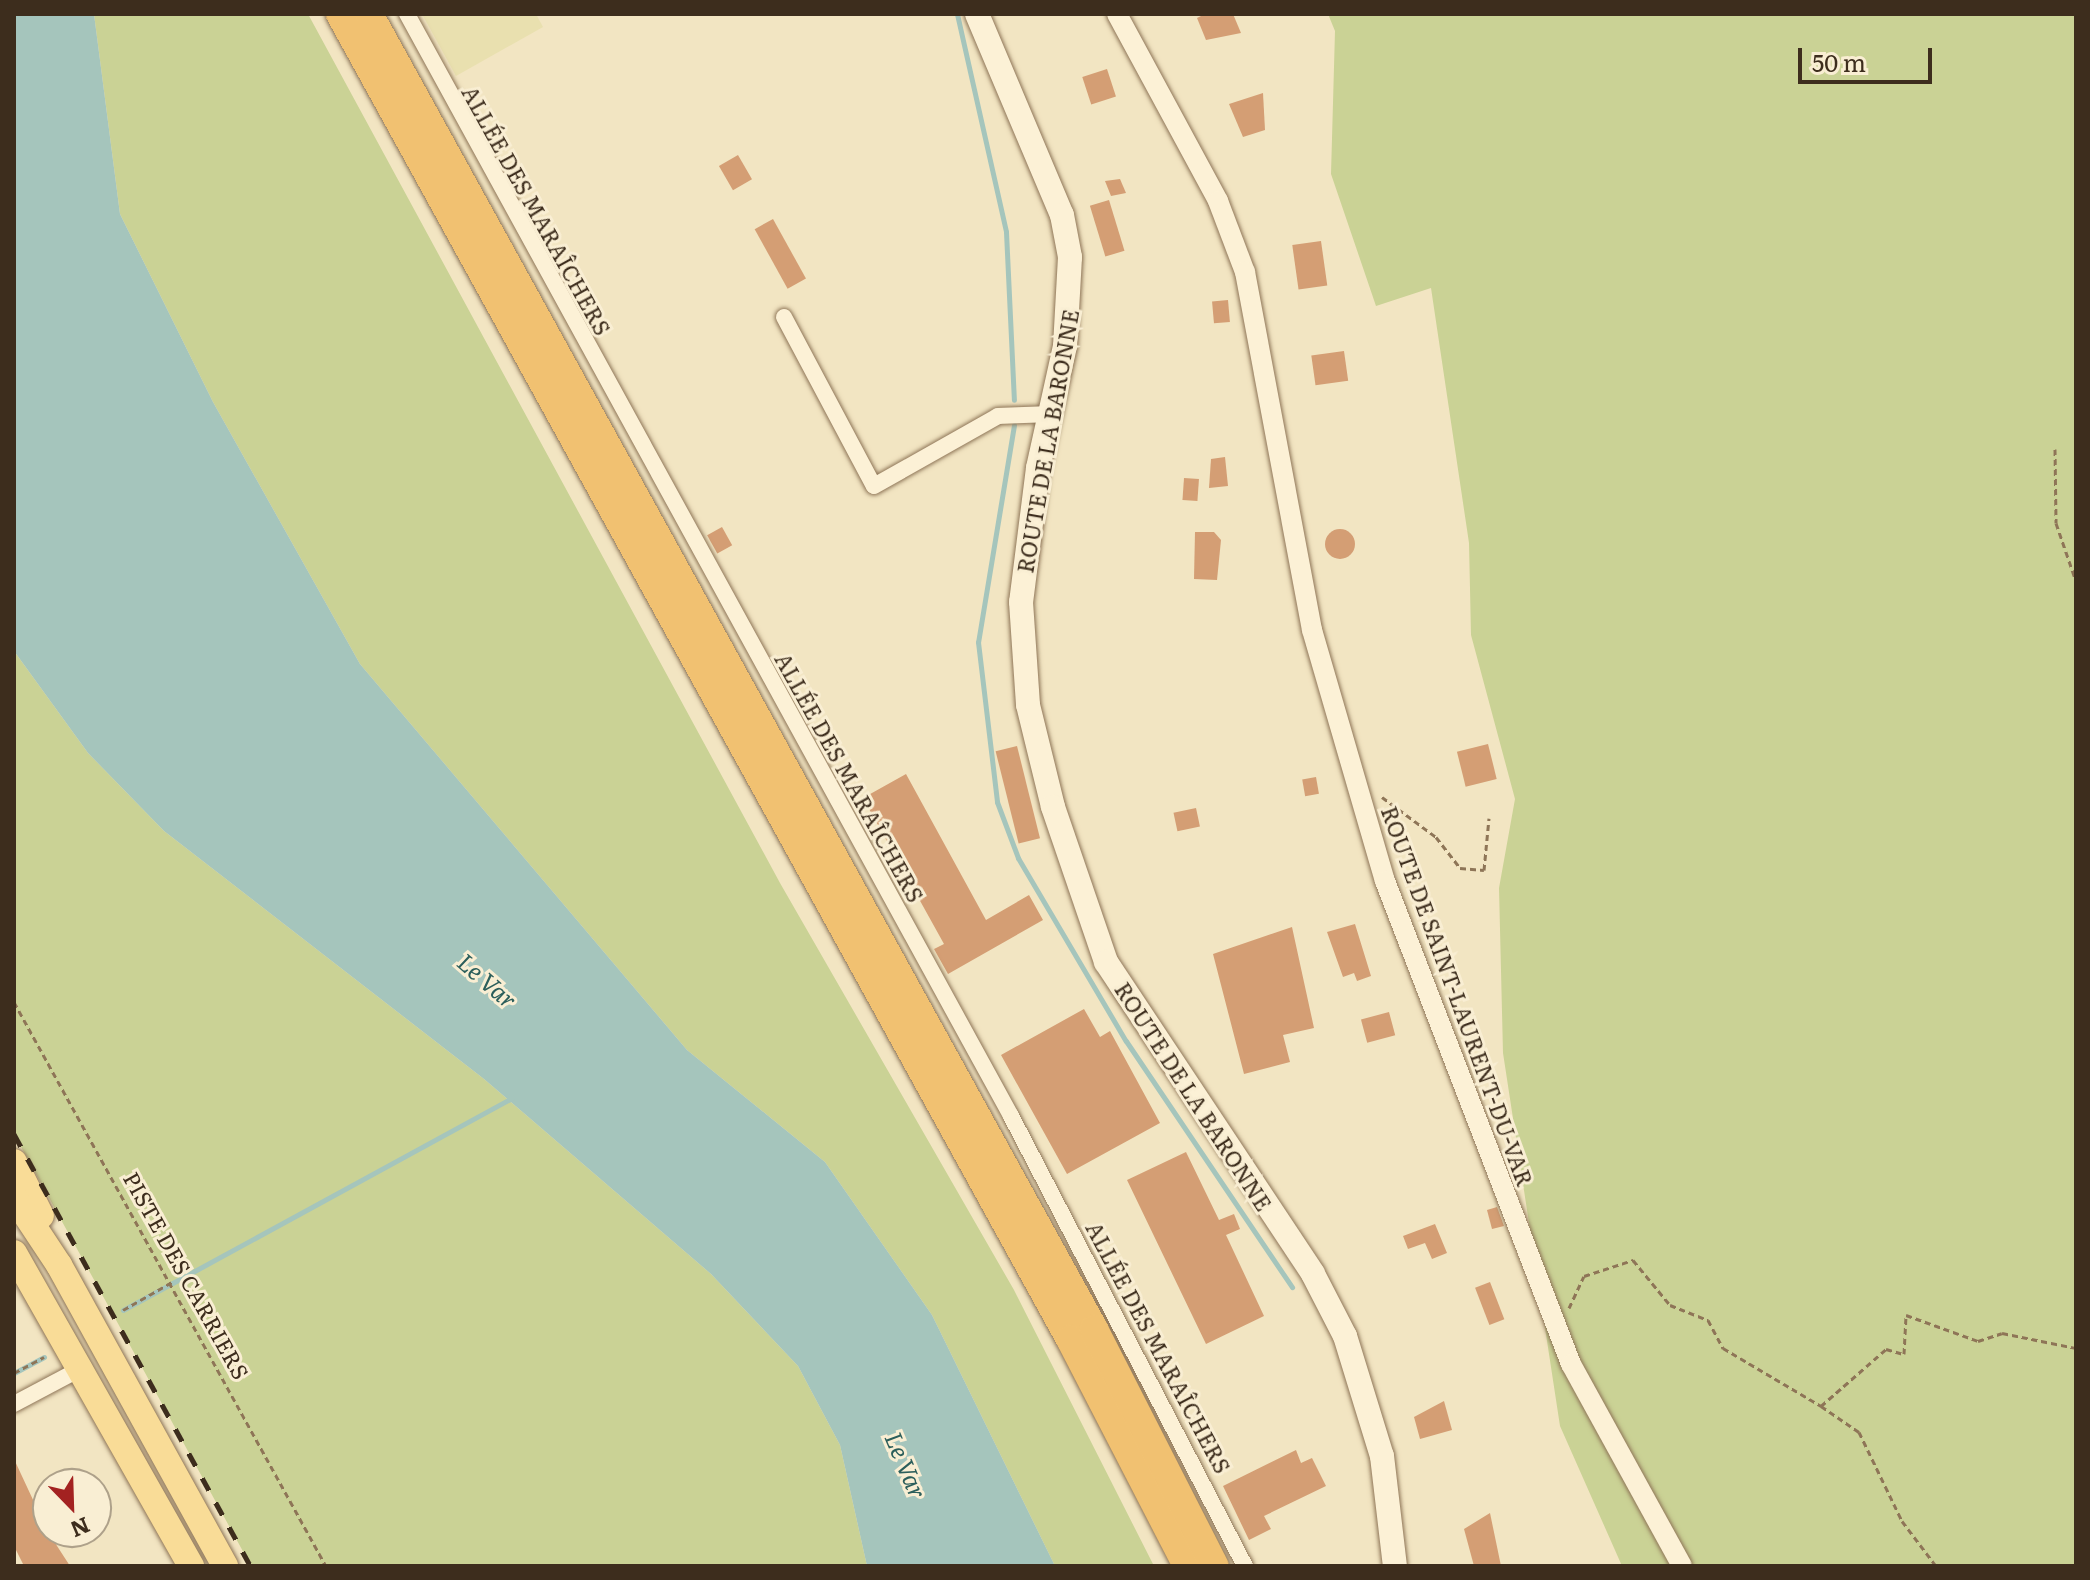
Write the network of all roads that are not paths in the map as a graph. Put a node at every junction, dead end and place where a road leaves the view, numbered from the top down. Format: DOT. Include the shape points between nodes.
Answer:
graph roads {
  1 [pos="340,14"];
  2 [pos="369,14"];
  3 [pos="407,14"];
  4 [pos="977,14"];
  5 [pos="1117,14"];
  6 [pos="784,317"];
  7 [pos="1050,414"];
  8 [pos="14,1162"];
  9 [pos="14,1197"];
  10 [pos="14,1253"];
  11 [pos="59,1265"];
  12 [pos="84,1367"];
  13 [pos="14,1404"];
  14 [pos="191,1566"];
  15 [pos="225,1566"];
  16 [pos="1187,1566"];
  17 [pos="1215,1566"];
  18 [pos="1245,1566"];
  19 [pos="1395,1566"];
  20 [pos="1682,1566"];
  1 -- 16 [label="highway" via="1070,1339"];
  2 -- 17 [label="highway" via="1094,1329"];
  3 -- 18 [label="street, ALLÉE DES MARAÎCHERS" via="1011,1116"];
  4 -- 7 [label="main road, ROUTE DE LA BARONNE" via="1062,215 1070,257 1066,334"];
  5 -- 20 [label="street, ROUTE DE SAINT-LAURENT-DU-VAR" via="1241,259 1332,706 1385,881 1558,1333 1618,1460"];
  6 -- 7 [label="street" via="874,486 998,416"];
  7 -- 19 [label="main road, ROUTE DE LA BARONNE" via="1025,557 1021,638 1032,728 1071,874 1123,989 1340,1325 1382,1456"];
  8 -- 11 [label="main road"];
  9 -- 11 [label="main road"];
  10 -- 12 [label="main road"];
  11 -- 15 [label="main road"];
  12 -- 13 [label="street"];
  12 -- 14 [label="main road"];
}
